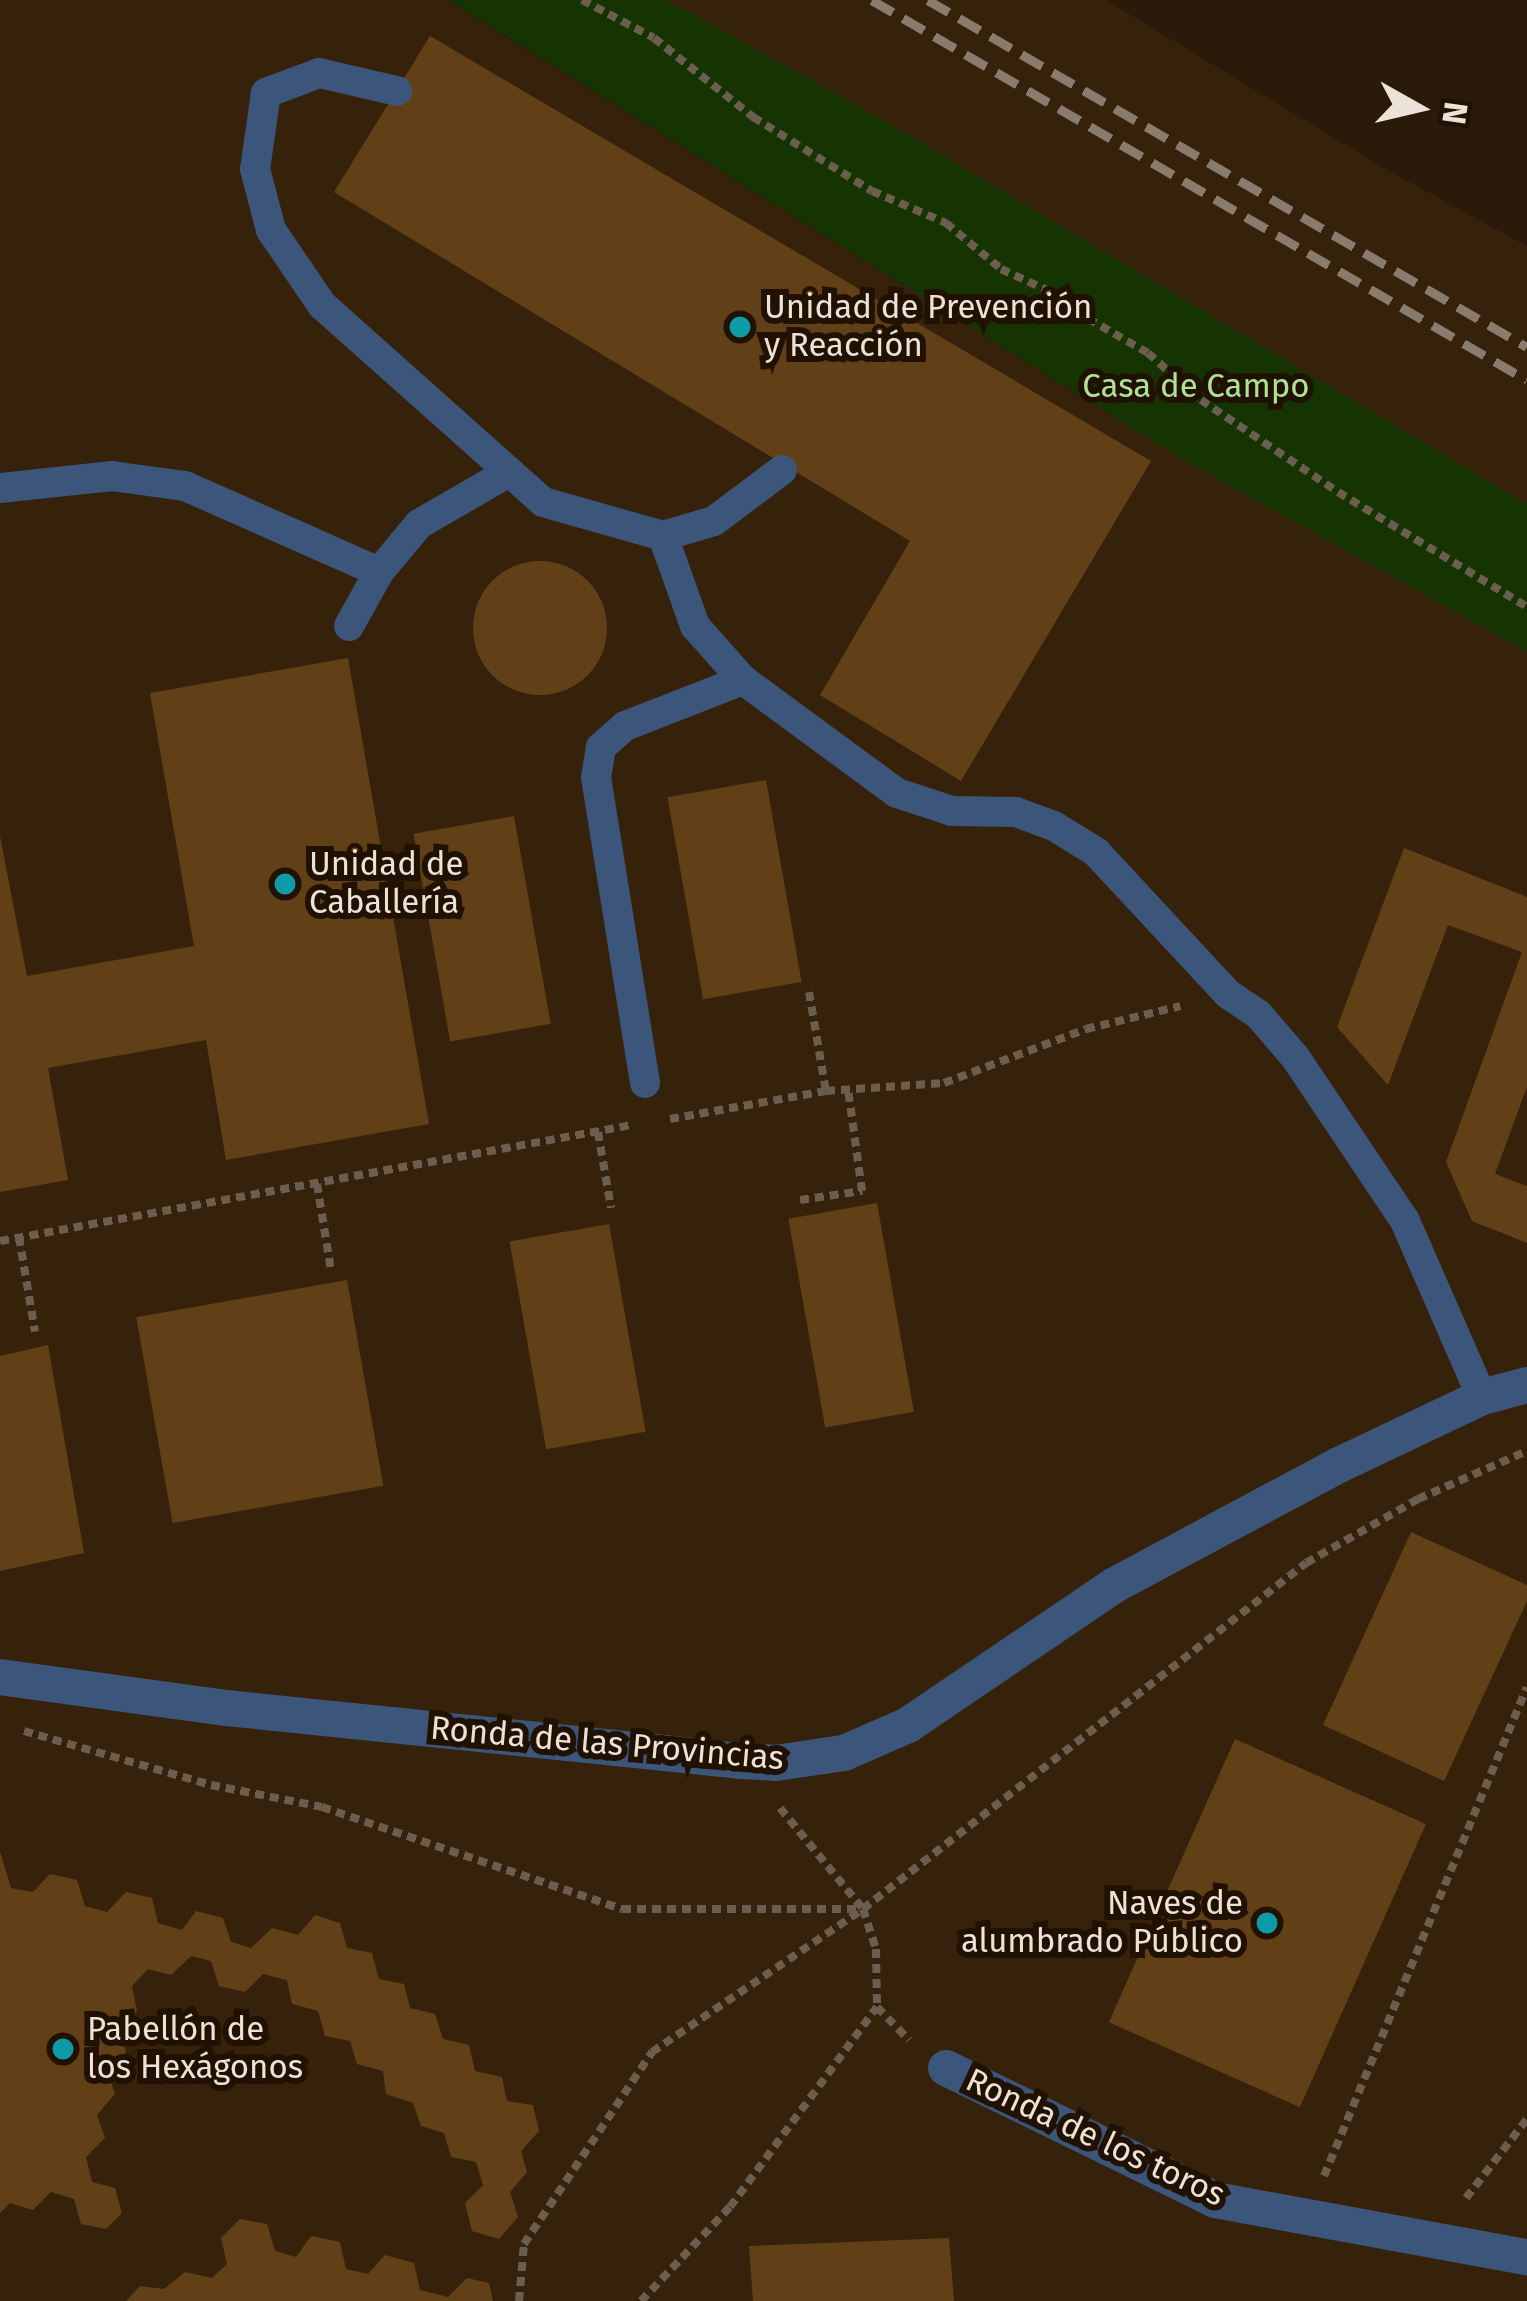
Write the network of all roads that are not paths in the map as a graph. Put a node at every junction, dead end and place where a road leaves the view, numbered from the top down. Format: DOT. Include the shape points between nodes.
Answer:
graph roads {
  1 [pos="397,91"];
  2 [pos="782,470"];
  3 [pos="509,472"];
  4 [pos="0,488"];
  5 [pos="663,536"];
  6 [pos="379,572"];
  7 [pos="349,626"];
  8 [pos="743,680"];
  9 [pos="645,1083"];
  10 [pos="1527,1385"];
  11 [pos="1482,1396"];
  12 [pos="0,1677"];
  13 [pos="946,2068"];
  14 [pos="1527,2257"];
  1 -- 3 [label="lane" via="319,73 266,93 255,169 272,230 322,305"];
  2 -- 5 [label="lane" via="714,521"];
  3 -- 5 [label="lane" via="544,502"];
  3 -- 6 [label="lane" via="419,524"];
  4 -- 6 [label="lane" via="112,476 185,486"];
  5 -- 8 [label="lane" via="695,626"];
  6 -- 7 [label="lane"];
  8 -- 9 [label="lane" via="625,726 601,747 596,778"];
  8 -- 11 [label="lane" via="897,793 952,811 1016,812 1096,852 1295,1057 1405,1221"];
  10 -- 11 [label="street, Ronda de las Provincias"];
  11 -- 12 [label="street, Ronda de las Provincias" via="1113,1586 876,1742 808,1760 742,1761"];
  13 -- 14 [label="street, Ronda de los toros" via="1215,2200"];
}
